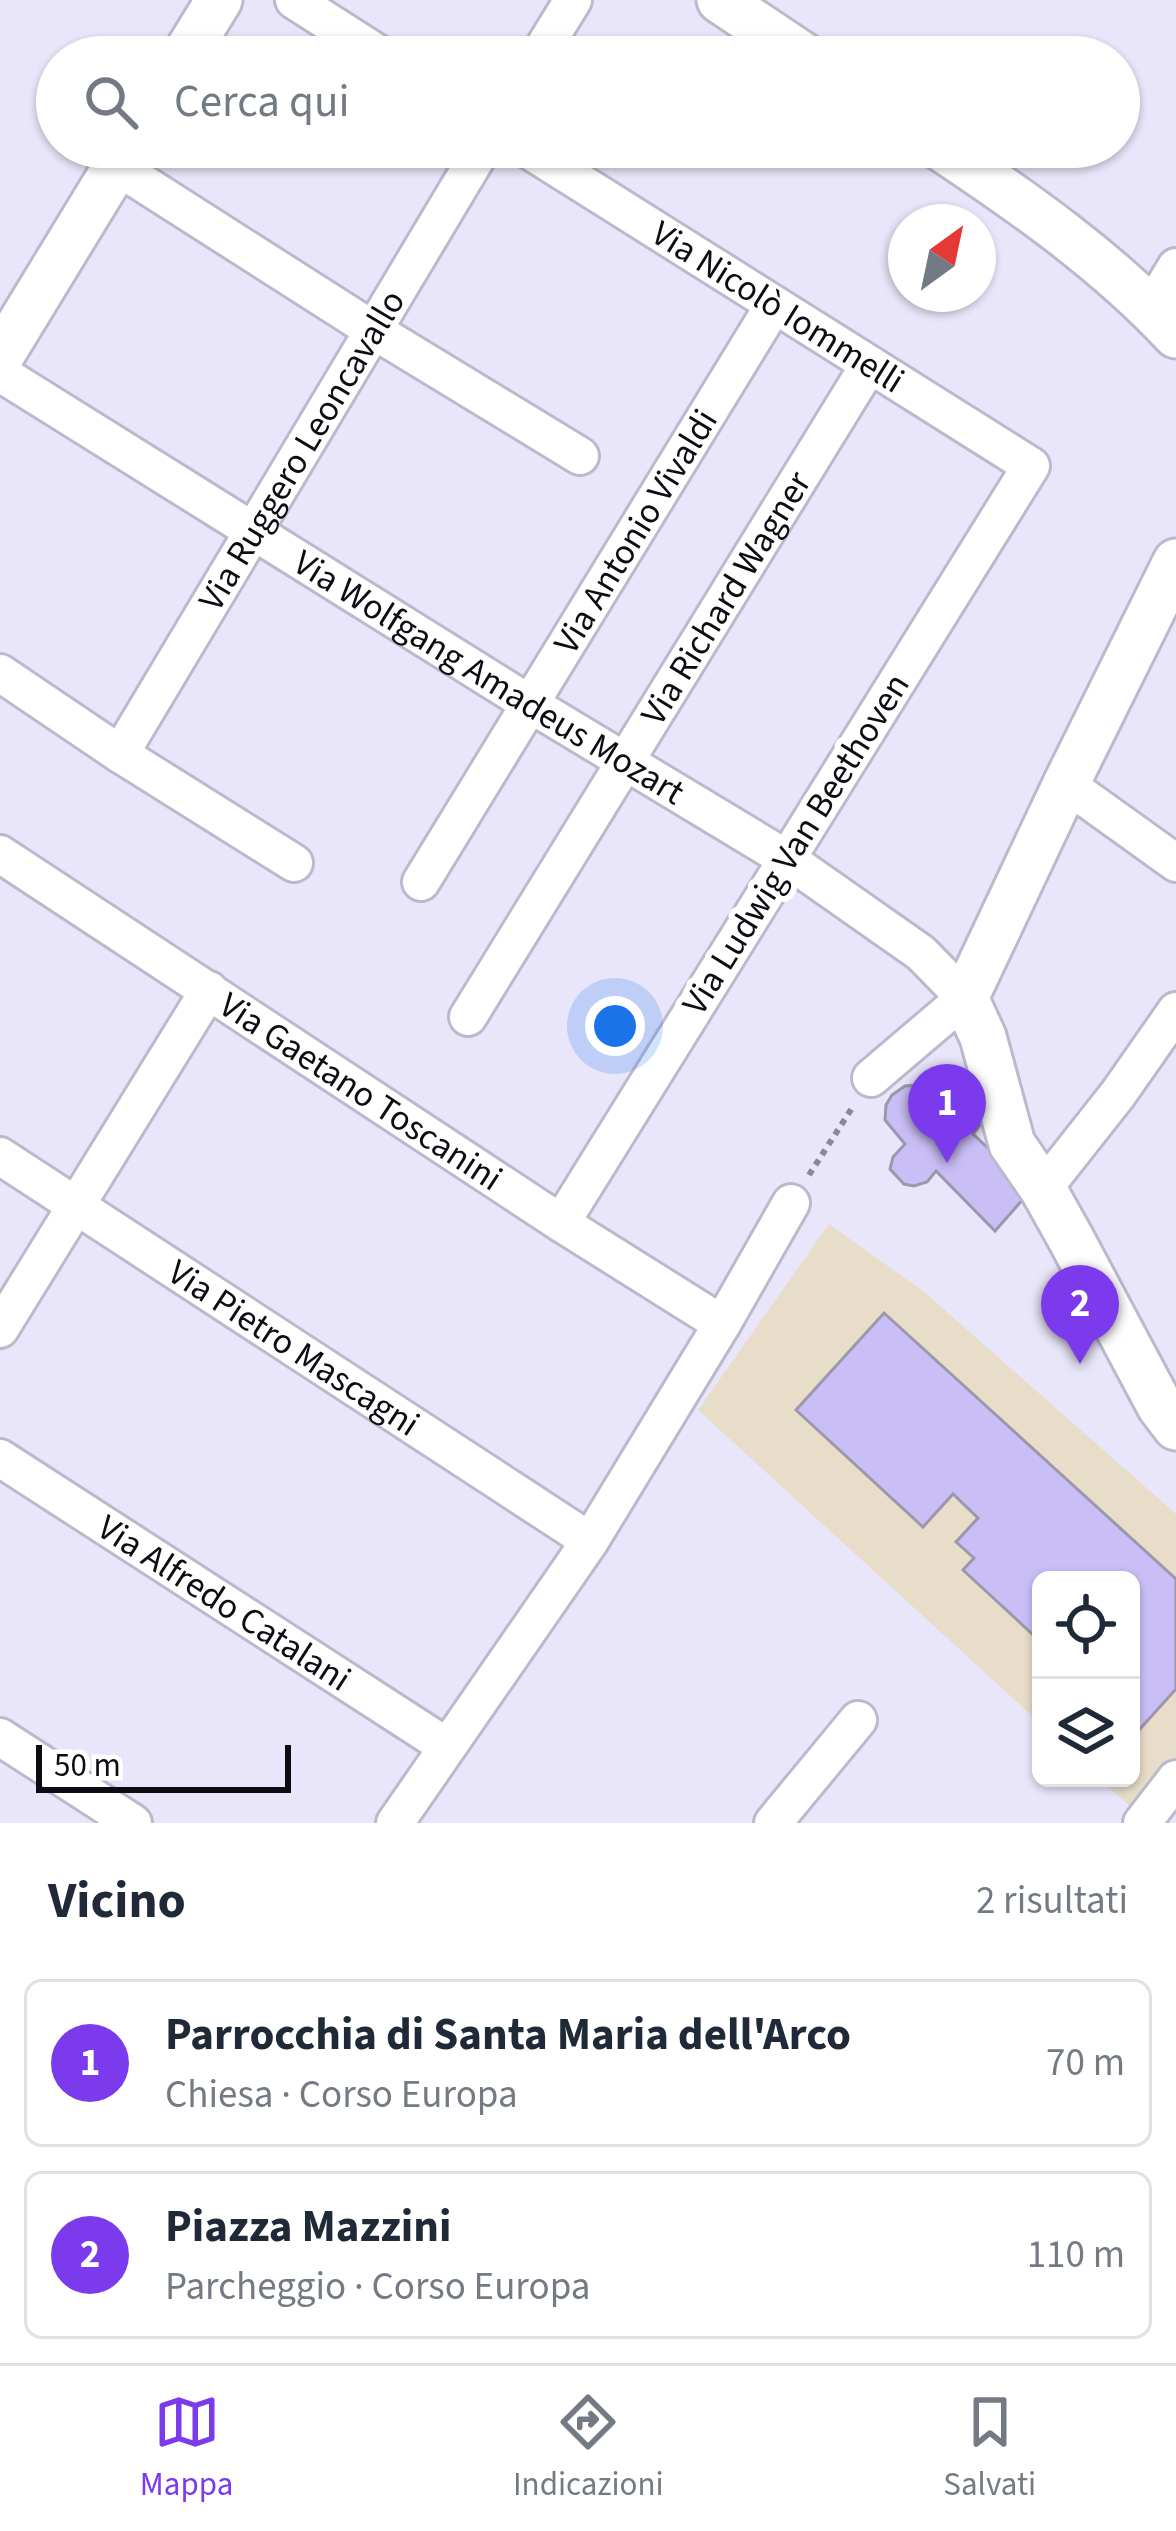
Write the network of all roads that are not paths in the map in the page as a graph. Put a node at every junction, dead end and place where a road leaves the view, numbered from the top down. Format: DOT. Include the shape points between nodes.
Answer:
graph roads {
  1 [pos="219,0"];
  2 [pos="295,0"];
  3 [pos="573,0"];
  4 [pos="720,0"];
  5 [pos="197,36"];
  6 [pos="351,36"];
  7 [pos="551,36"];
  8 [pos="774,36"];
  9 [pos="115,168"];
  10 [pos="138,168"];
  11 [pos="470,168"];
  12 [pos="557,168"];
  13 [pos="970,168"];
  14 [pos="1176,267"];
  15 [pos="774,305"];
  16 [pos="1163,321"];
  17 [pos="374,330"];
  18 [pos="0,357"];
  19 [pos="869,365"];
  20 [pos="0,373"];
  21 [pos="580,456"];
  22 [pos="1031,466"];
  23 [pos="254,532"];
  24 [pos="1176,562"];
  25 [pos="0,673"];
  26 [pos="530,704"];
  27 [pos="120,754"];
  28 [pos="624,762"];
  29 [pos="1066,784"];
  30 [pos="0,854"];
  31 [pos="787,859"];
  32 [pos="295,863"];
  33 [pos="1176,863"];
  34 [pos="422,882"];
  35 [pos="209,990"];
  36 [pos="965,998"];
  37 [pos="1176,1011"];
  38 [pos="468,1017"];
  39 [pos="871,1078"];
  40 [pos="0,1156"];
  41 [pos="1042,1189"];
  42 [pos="76,1204"];
  43 [pos="791,1204"];
  44 [pos="561,1223"];
  45 [pos="722,1324"];
  46 [pos="0,1329"];
  47 [pos="1176,1426"];
  48 [pos="0,1458"];
  49 [pos="590,1541"];
  50 [pos="858,1720"];
  51 [pos="0,1737"];
  52 [pos="446,1747"];
  53 [pos="1176,1779"];
  54 [pos="133,1823"];
  55 [pos="395,1823"];
  56 [pos="773,1823"];
  57 [pos="1142,1823"];
  1 -- 5 [label="street"];
  2 -- 6 [label="street"];
  3 -- 7 [label="street"];
  4 -- 8 [label="street"];
  9 -- 18 [label="street"];
  10 -- 17 [label="street"];
  11 -- 17 [label="street, Via Ruggero Leoncavallo"];
  12 -- 15 [label="street, Via Nicolò Iommelli"];
  13 -- 16 [label="street" via="1068,237"];
  14 -- 16 [label="street"];
  15 -- 19 [label="street, Via Nicolò Iommelli"];
  15 -- 26 [label="street, Via Antonio Vivaldi"];
  17 -- 21 [label="street"];
  17 -- 23 [label="street, Via Ruggero Leoncavallo"];
  19 -- 22 [label="street, Via Nicolò Iommelli"];
  19 -- 28 [label="street, Via Richard Wagner"];
  20 -- 23 [label="street, Via Wolfgang Amadeus Mozart"];
  22 -- 31 [label="street, Via Ludwig Van Beethoven"];
  23 -- 26 [label="street, Via Wolfgang Amadeus Mozart"];
  23 -- 27 [label="street, Via Ruggero Leoncavallo"];
  24 -- 29 [label="street"];
  25 -- 27 [label="street"];
  26 -- 28 [label="street, Via Wolfgang Amadeus Mozart"];
  26 -- 34 [label="street, Via Antonio Vivaldi"];
  27 -- 32 [label="street"];
  28 -- 31 [label="street, Via Wolfgang Amadeus Mozart"];
  28 -- 38 [label="street, Via Richard Wagner"];
  29 -- 33 [label="street"];
  29 -- 36 [label="street"];
  30 -- 35 [label="street, Via Gaetano Toscanini"];
  31 -- 36 [label="street, Via Wolfgang Amadeus Mozart" via="921,953"];
  31 -- 44 [label="street, Via Ludwig Van Beethoven"];
  35 -- 42 [label="street"];
  35 -- 44 [label="street, Via Gaetano Toscanini"];
  36 -- 39 [label="street"];
  36 -- 41 [label="street" via="1012,1144"];
  37 -- 41 [label="street"];
  40 -- 42 [label="street, Via Pietro Mascagni"];
  41 -- 47 [label="street"];
  42 -- 46 [label="street"];
  42 -- 49 [label="street, Via Pietro Mascagni"];
  43 -- 45 [label="street"];
  44 -- 45 [label="street, Via Gaetano Toscanini"];
  45 -- 49 [label="street"];
  48 -- 52 [label="street, Via Alfredo Catalani"];
  49 -- 52 [label="street"];
  50 -- 56 [label="street"];
  51 -- 54 [label="street"];
  52 -- 55 [label="street"];
  53 -- 57 [label="street"];
}
